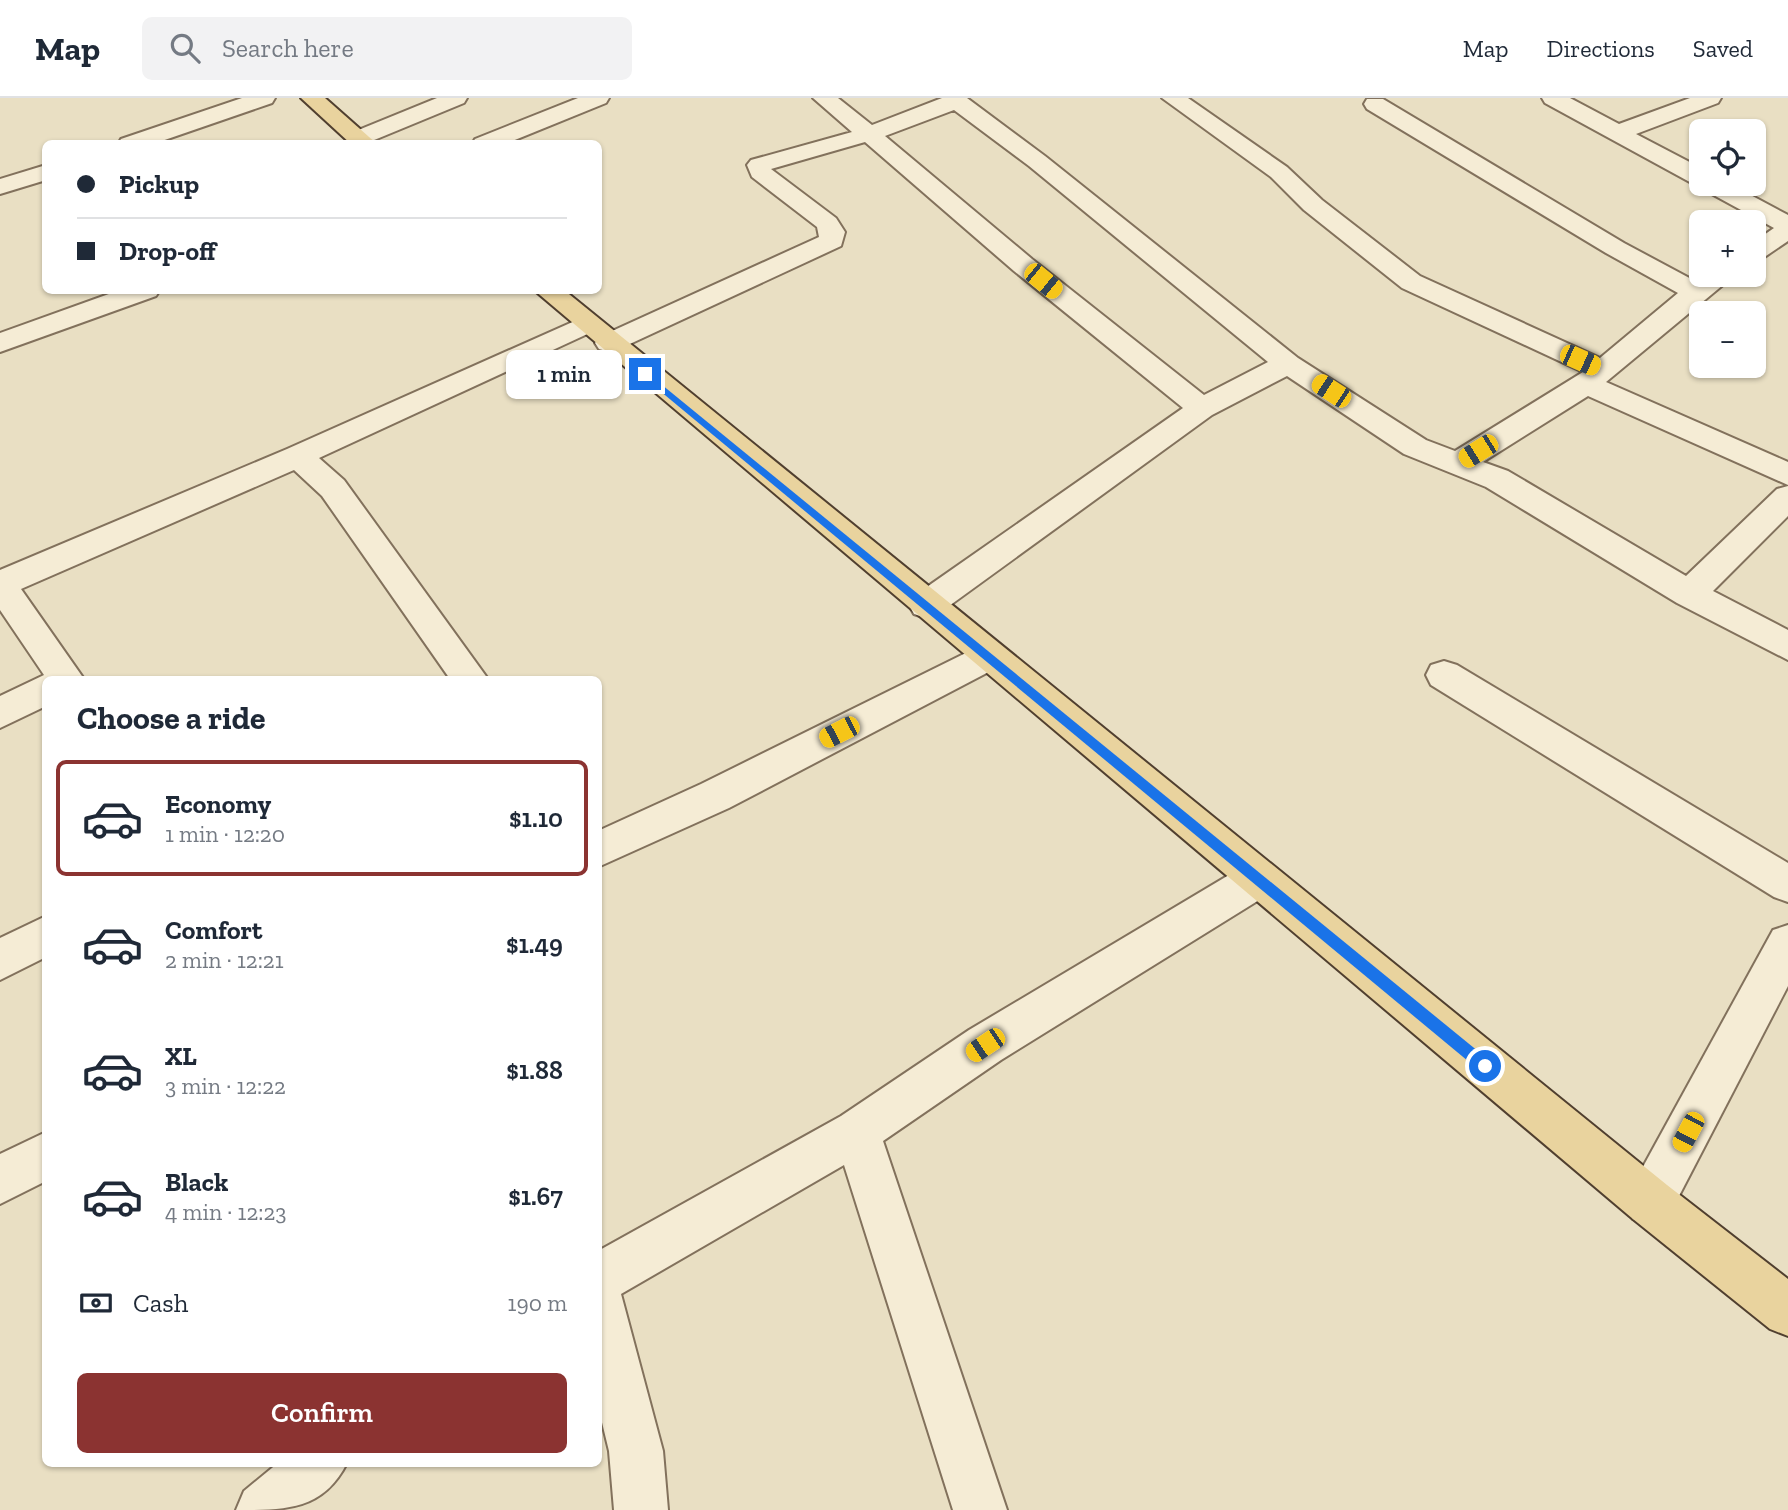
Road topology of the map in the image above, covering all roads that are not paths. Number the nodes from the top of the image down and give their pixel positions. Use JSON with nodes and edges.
{"nodes":[{"id":1,"x":264,"y":98,"type":"edge"},
{"id":2,"x":312,"y":98,"type":"edge"},
{"id":3,"x":456,"y":98,"type":"edge"},
{"id":4,"x":598,"y":98,"type":"edge"},
{"id":5,"x":824,"y":98,"type":"edge"},
{"id":6,"x":1173,"y":98,"type":"edge"},
{"id":7,"x":1553,"y":98,"type":"edge"},
{"id":8,"x":1710,"y":98,"type":"edge"},
{"id":9,"x":955,"y":100,"type":"edge"},
{"id":10,"x":1376,"y":100,"type":"edge"},
{"id":11,"x":1617,"y":133,"type":"junction"},
{"id":12,"x":869,"y":134,"type":"junction"},
{"id":13,"x":141,"y":140,"type":"edge"},
{"id":14,"x":362,"y":140,"type":"edge"},
{"id":15,"x":365,"y":140,"type":"edge"},
{"id":16,"x":493,"y":140,"type":"edge"},
{"id":17,"x":1689,"y":172,"type":"edge"},
{"id":18,"x":42,"y":173,"type":"edge"},
{"id":19,"x":0,"y":187,"type":"edge"},
{"id":20,"x":1734,"y":196,"type":"edge"},
{"id":21,"x":1788,"y":225,"type":"edge"},
{"id":22,"x":1788,"y":230,"type":"edge"},
{"id":23,"x":1766,"y":246,"type":"edge"},
{"id":24,"x":1704,"y":287,"type":"edge"},
{"id":25,"x":1696,"y":292,"type":"junction"},
{"id":26,"x":136,"y":294,"type":"edge"},
{"id":27,"x":552,"y":294,"type":"edge"},
{"id":28,"x":598,"y":333,"type":"junction"},
{"id":29,"x":0,"y":343,"type":"edge"},
{"id":30,"x":1288,"y":364,"type":"junction"},
{"id":31,"x":1594,"y":377,"type":"junction"},
{"id":32,"x":1202,"y":408,"type":"junction"},
{"id":33,"x":298,"y":456,"type":"junction"},
{"id":34,"x":1456,"y":464,"type":"junction"},
{"id":35,"x":1788,"y":474,"type":"edge"},
{"id":36,"x":1788,"y":497,"type":"edge"},
{"id":37,"x":0,"y":584,"type":"edge"},
{"id":38,"x":1689,"y":594,"type":"junction"},
{"id":39,"x":926,"y":604,"type":"junction"},
{"id":40,"x":1788,"y":646,"type":"edge"},
{"id":41,"x":988,"y":656,"type":"junction"},
{"id":42,"x":63,"y":676,"type":"edge"},
{"id":43,"x":468,"y":676,"type":"edge"},
{"id":44,"x":1444,"y":676,"type":"dead end"},
{"id":45,"x":42,"y":691,"type":"edge"},
{"id":46,"x":0,"y":713,"type":"edge"},
{"id":47,"x":602,"y":848,"type":"edge"},
{"id":48,"x":1258,"y":879,"type":"junction"},
{"id":49,"x":1788,"y":884,"type":"edge"},
{"id":50,"x":42,"y":937,"type":"edge"},
{"id":51,"x":1788,"y":944,"type":"edge"},
{"id":52,"x":0,"y":960,"type":"edge"},
{"id":53,"x":857,"y":1132,"type":"junction"},
{"id":54,"x":42,"y":1157,"type":"edge"},
{"id":55,"x":0,"y":1180,"type":"edge"},
{"id":56,"x":1650,"y":1202,"type":"junction"},
{"id":57,"x":602,"y":1277,"type":"edge"},
{"id":58,"x":1788,"y":1311,"type":"edge"},
{"id":59,"x":602,"y":1315,"type":"edge"},
{"id":60,"x":308,"y":1467,"type":"edge"},
{"id":61,"x":263,"y":1510,"type":"edge"},
{"id":62,"x":641,"y":1510,"type":"edge"},
{"id":63,"x":980,"y":1510,"type":"edge"}],
"edges":[{"from":1,"to":13,"type":"street"},
{"from":2,"to":14,"type":"main road"},
{"from":3,"to":15,"type":"street"},
{"from":4,"to":16,"type":"street"},
{"from":5,"to":12,"type":"street"},
{"from":6,"to":31,"type":"street"},
{"from":7,"to":11,"type":"street"},
{"from":8,"to":11,"type":"street"},
{"from":9,"to":12,"type":"street"},
{"from":9,"to":30,"type":"street"},
{"from":10,"to":25,"type":"street"},
{"from":11,"to":17,"type":"street"},
{"from":12,"to":28,"type":"street"},
{"from":12,"to":32,"type":"street"},
{"from":18,"to":19,"type":"street"},
{"from":20,"to":21,"type":"street"},
{"from":22,"to":23,"type":"street"},
{"from":24,"to":25,"type":"street"},
{"from":25,"to":31,"type":"street"},
{"from":26,"to":29,"type":"street"},
{"from":27,"to":28,"type":"main road"},
{"from":28,"to":33,"type":"street"},
{"from":28,"to":39,"type":"main road"},
{"from":30,"to":32,"type":"street"},
{"from":30,"to":34,"type":"street"},
{"from":31,"to":34,"type":"street"},
{"from":31,"to":35,"type":"street"},
{"from":32,"to":39,"type":"street"},
{"from":33,"to":37,"type":"street"},
{"from":33,"to":43,"type":"street"},
{"from":34,"to":38,"type":"street"},
{"from":36,"to":38,"type":"street"},
{"from":37,"to":42,"type":"street"},
{"from":38,"to":40,"type":"street"},
{"from":39,"to":41,"type":"main road"},
{"from":41,"to":47,"type":"street"},
{"from":41,"to":48,"type":"main road"},
{"from":44,"to":49,"type":"street"},
{"from":45,"to":46,"type":"street"},
{"from":48,"to":53,"type":"street"},
{"from":48,"to":56,"type":"main road"},
{"from":50,"to":52,"type":"street"},
{"from":51,"to":56,"type":"street"},
{"from":53,"to":57,"type":"street"},
{"from":53,"to":63,"type":"street"},
{"from":54,"to":55,"type":"street"},
{"from":56,"to":58,"type":"main road"},
{"from":59,"to":62,"type":"street"},
{"from":60,"to":61,"type":"street"}]}
